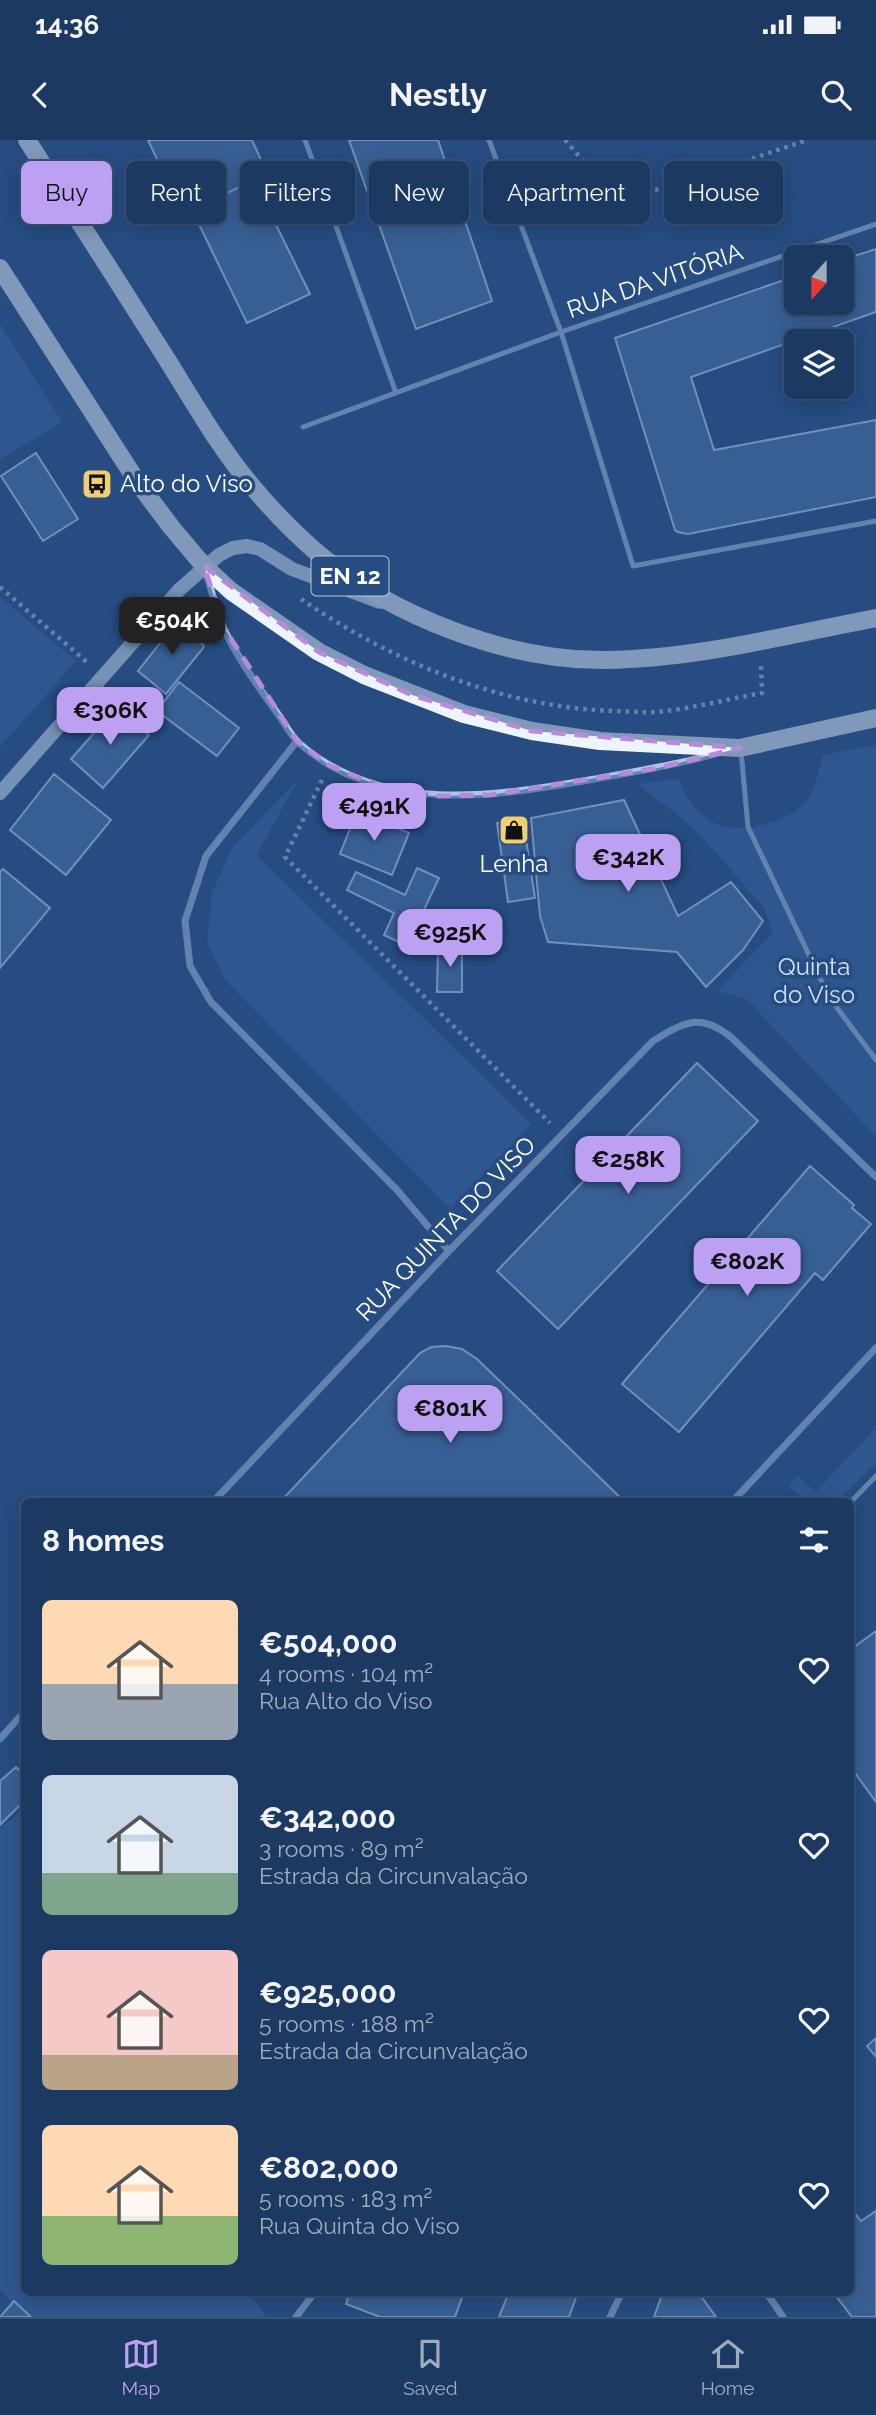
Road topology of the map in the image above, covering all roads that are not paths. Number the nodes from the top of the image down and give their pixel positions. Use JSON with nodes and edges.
{"nodes":[{"id":1,"x":27,"y":140,"type":"edge"},
{"id":2,"x":305,"y":140,"type":"edge"},
{"id":3,"x":489,"y":140,"type":"edge"},
{"id":4,"x":876,"y":224,"type":"edge"},
{"id":5,"x":3,"y":277,"type":"edge"},
{"id":6,"x":561,"y":332,"type":"junction"},
{"id":7,"x":396,"y":393,"type":"junction"},
{"id":8,"x":303,"y":427,"type":"dead end"},
{"id":9,"x":876,"y":521,"type":"edge"},
{"id":10,"x":204,"y":566,"type":"junction"},
{"id":11,"x":420,"y":617,"type":"junction"},
{"id":12,"x":876,"y":618,"type":"edge"},
{"id":13,"x":876,"y":718,"type":"edge"},
{"id":14,"x":297,"y":741,"type":"junction"},
{"id":15,"x":740,"y":748,"type":"junction"},
{"id":16,"x":0,"y":793,"type":"edge"},
{"id":17,"x":876,"y":1060,"type":"edge"},
{"id":18,"x":876,"y":1177,"type":"edge"},
{"id":19,"x":449,"y":1251,"type":"junction"},
{"id":20,"x":876,"y":1349,"type":"edge"},
{"id":21,"x":876,"y":1476,"type":"edge"},
{"id":22,"x":218,"y":1498,"type":"edge"},
{"id":23,"x":736,"y":1498,"type":"edge"},
{"id":24,"x":854,"y":1499,"type":"edge"},
{"id":25,"x":21,"y":1715,"type":"edge"},
{"id":26,"x":0,"y":1739,"type":"edge"},
{"id":27,"x":312,"y":2296,"type":"edge"},
{"id":28,"x":620,"y":2296,"type":"edge"},
{"id":29,"x":769,"y":2296,"type":"edge"},
{"id":30,"x":296,"y":2317,"type":"edge"},
{"id":31,"x":610,"y":2317,"type":"edge"},
{"id":32,"x":783,"y":2317,"type":"edge"}],
"edges":[{"from":1,"to":11,"type":"main road","number":"EN 12"},
{"from":2,"to":7,"type":"lane"},
{"from":3,"to":6,"type":"lane","name":"RUA DA VITÓRIA"},
{"from":4,"to":6,"type":"lane","name":"RUA DA VITÓRIA"},
{"from":5,"to":10,"type":"main road"},
{"from":6,"to":7,"type":"lane"},
{"from":6,"to":9,"type":"lane"},
{"from":7,"to":8,"type":"lane"},
{"from":10,"to":11,"type":"main road"},
{"from":10,"to":14,"type":"street"},
{"from":10,"to":15,"type":"main road"},
{"from":10,"to":16,"type":"main road"},
{"from":11,"to":12,"type":"main road","number":"EN 12"},
{"from":13,"to":15,"type":"main road"},
{"from":14,"to":15,"type":"street"},
{"from":14,"to":19,"type":"street"},
{"from":15,"to":17,"type":"lane"},
{"from":18,"to":19,"type":"street","name":"RUA QUINTA DO VISO"},
{"from":19,"to":22,"type":"street","name":"RUA QUINTA DO VISO"},
{"from":20,"to":23,"type":"street"},
{"from":21,"to":24,"type":"lane"},
{"from":25,"to":26,"type":"street"},
{"from":27,"to":30,"type":"street"},
{"from":28,"to":31,"type":"street"},
{"from":29,"to":32,"type":"street"}]}
